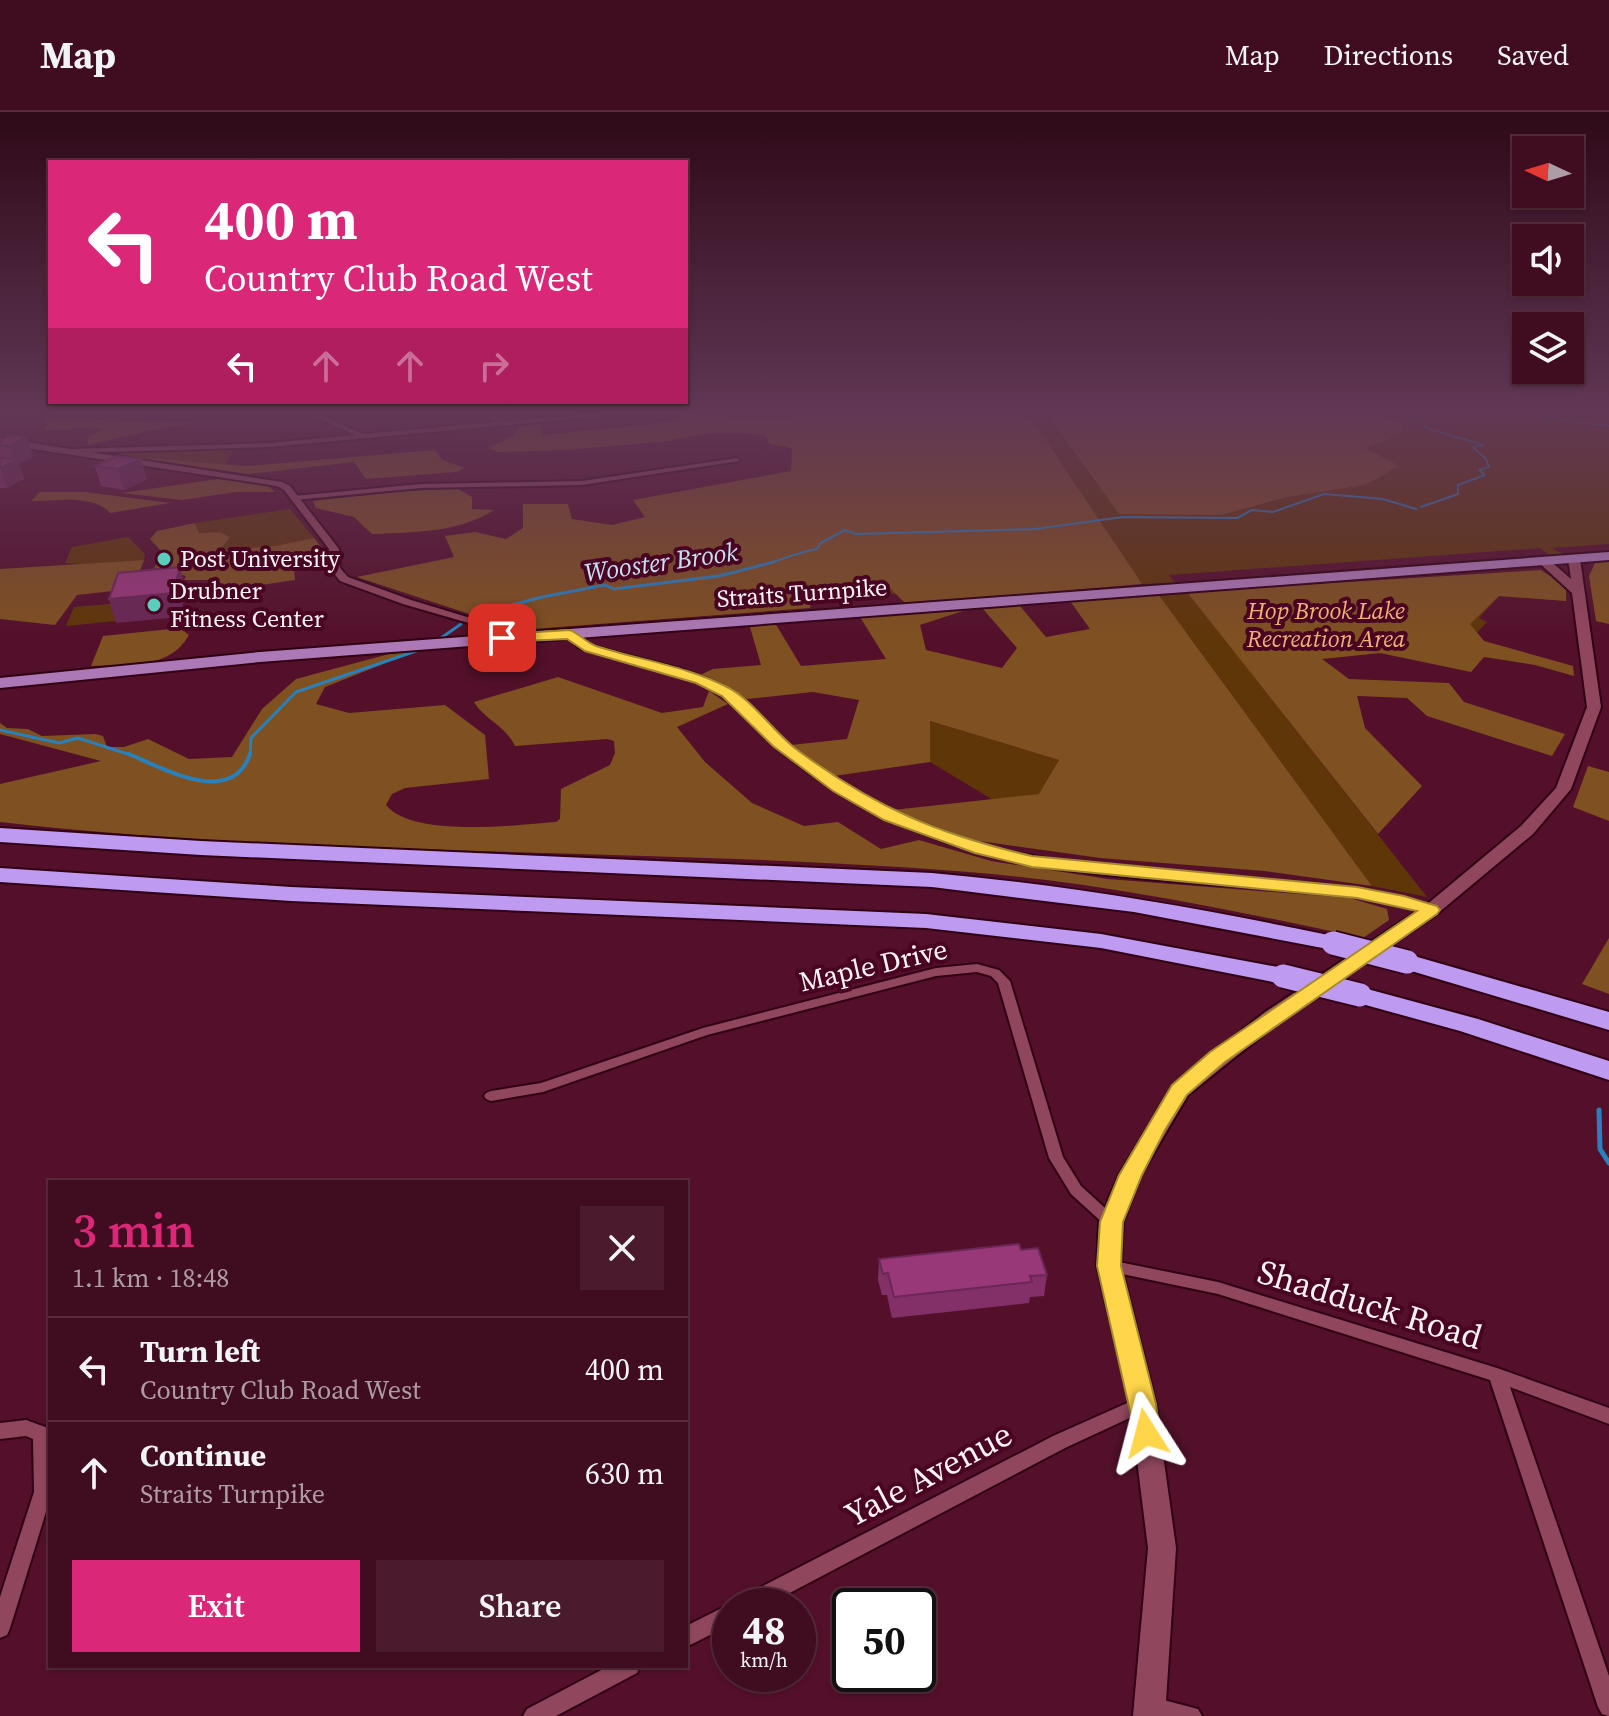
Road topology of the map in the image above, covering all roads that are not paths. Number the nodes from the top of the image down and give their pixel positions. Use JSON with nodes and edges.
{"nodes":[{"id":1,"x":284,"y":487,"type":"edge"},
{"id":2,"x":412,"y":487,"type":"edge"},
{"id":3,"x":294,"y":498,"type":"junction"},
{"id":4,"x":1609,"y":556,"type":"edge"},
{"id":5,"x":1574,"y":559,"type":"junction"},
{"id":6,"x":1543,"y":561,"type":"junction"},
{"id":7,"x":1577,"y":591,"type":"junction"},
{"id":8,"x":570,"y":634,"type":"junction"},
{"id":9,"x":524,"y":636,"type":"junction"},
{"id":10,"x":0,"y":683,"type":"edge"},
{"id":11,"x":2,"y":835,"type":"edge"},
{"id":12,"x":0,"y":875,"type":"edge"},
{"id":13,"x":1431,"y":910,"type":"junction"},
{"id":14,"x":1609,"y":1021,"type":"edge"},
{"id":15,"x":1609,"y":1071,"type":"edge"},
{"id":16,"x":491,"y":1096,"type":"dead end"},
{"id":17,"x":1111,"y":1222,"type":"junction"},
{"id":18,"x":1109,"y":1266,"type":"junction"},
{"id":19,"x":1497,"y":1375,"type":"junction"},
{"id":20,"x":1143,"y":1404,"type":"junction"},
{"id":21,"x":1609,"y":1416,"type":"edge"},
{"id":22,"x":0,"y":1431,"type":"edge"},
{"id":23,"x":779,"y":1588,"type":"edge"},
{"id":24,"x":712,"y":1623,"type":"edge"},
{"id":25,"x":0,"y":1628,"type":"edge"},
{"id":26,"x":688,"y":1636,"type":"edge"},
{"id":27,"x":626,"y":1668,"type":"edge"},
{"id":28,"x":1609,"y":1707,"type":"edge"},
{"id":29,"x":1150,"y":1712,"type":"edge"},
{"id":30,"x":534,"y":1716,"type":"edge"},
{"id":31,"x":1191,"y":1716,"type":"edge"}],
"edges":[{"from":1,"to":3,"type":"street"},
{"from":2,"to":3,"type":"street"},
{"from":3,"to":9,"type":"street"},
{"from":4,"to":5,"type":"main road","name":"Straits Turnpike"},
{"from":5,"to":6,"type":"main road","name":"Straits Turnpike"},
{"from":5,"to":7,"type":"main road"},
{"from":6,"to":7,"type":"main road"},
{"from":6,"to":8,"type":"main road","name":"Straits Turnpike"},
{"from":7,"to":13,"type":"main road"},
{"from":8,"to":9,"type":"main road","name":"Straits Turnpike"},
{"from":8,"to":13,"type":"street"},
{"from":9,"to":10,"type":"main road","name":"Straits Turnpike"},
{"from":11,"to":14,"type":"highway","bridge":true},
{"from":12,"to":15,"type":"highway","bridge":true},
{"from":13,"to":17,"type":"main road"},
{"from":16,"to":17,"type":"street","name":"Maple Drive"},
{"from":17,"to":18,"type":"main road"},
{"from":18,"to":19,"type":"street","name":"Shadduck Road"},
{"from":18,"to":20,"type":"main road"},
{"from":19,"to":21,"type":"street","name":"Shadduck Road"},
{"from":19,"to":28,"type":"street"},
{"from":20,"to":23,"type":"street","name":"Yale Avenue"},
{"from":20,"to":29,"type":"main road"},
{"from":22,"to":25,"type":"street"},
{"from":24,"to":26,"type":"street"},
{"from":27,"to":30,"type":"street"},
{"from":29,"to":31,"type":"street"}]}
